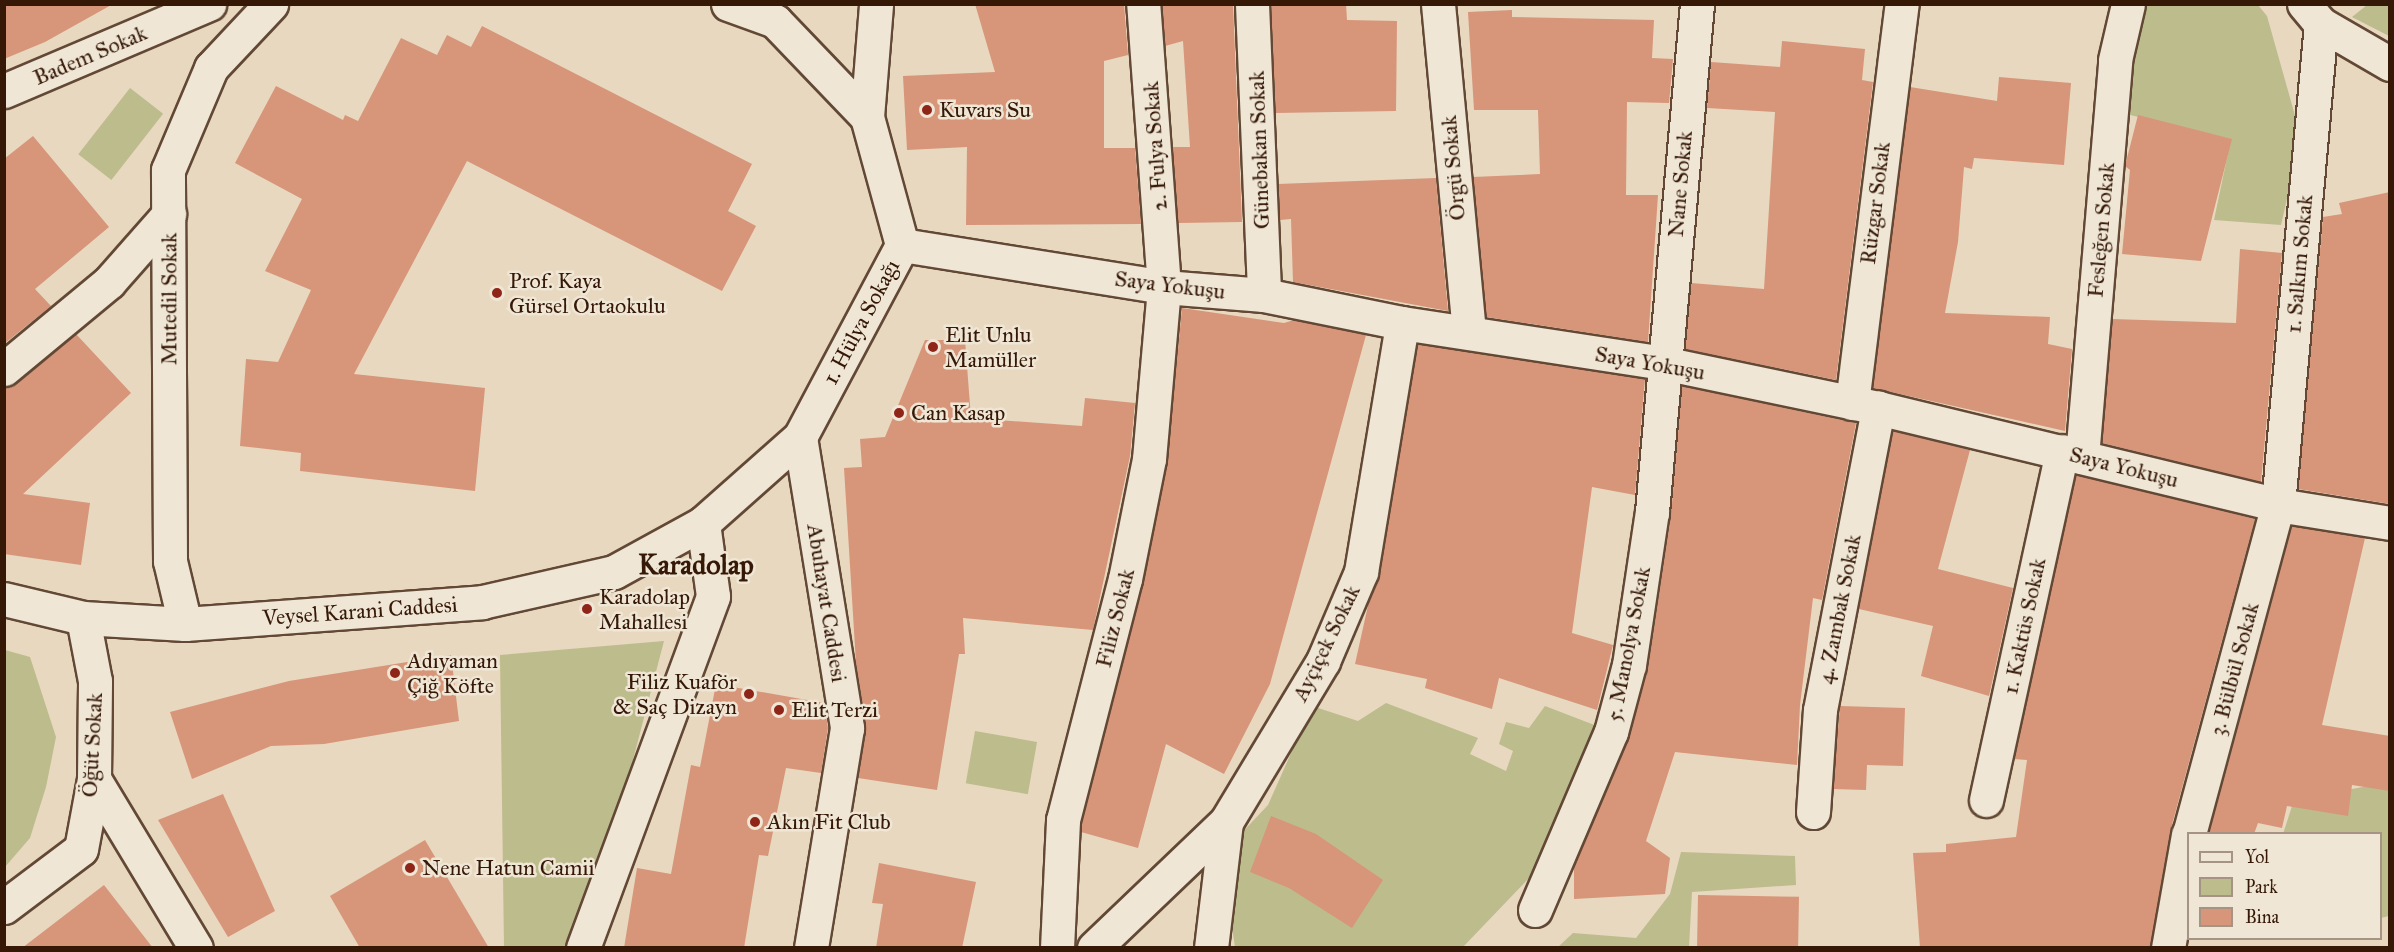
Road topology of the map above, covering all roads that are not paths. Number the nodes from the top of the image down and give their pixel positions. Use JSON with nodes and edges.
{"nodes":[{"id":1,"x":209,"y":4,"type":"edge"},
{"id":2,"x":271,"y":4,"type":"edge"},
{"id":3,"x":728,"y":4,"type":"edge"},
{"id":4,"x":876,"y":4,"type":"edge"},
{"id":5,"x":1143,"y":4,"type":"edge"},
{"id":6,"x":1252,"y":4,"type":"edge"},
{"id":7,"x":1438,"y":4,"type":"edge"},
{"id":8,"x":1697,"y":4,"type":"edge"},
{"id":9,"x":1902,"y":4,"type":"edge"},
{"id":10,"x":2128,"y":4,"type":"edge"},
{"id":11,"x":2313,"y":14,"type":"edge"},
{"id":12,"x":2390,"y":64,"type":"edge"},
{"id":13,"x":4,"y":91,"type":"edge"},
{"id":14,"x":867,"y":117,"type":"junction"},
{"id":15,"x":169,"y":214,"type":"junction"},
{"id":16,"x":902,"y":245,"type":"junction"},
{"id":17,"x":1164,"y":287,"type":"junction"},
{"id":18,"x":1264,"y":295,"type":"junction"},
{"id":19,"x":1402,"y":323,"type":"junction"},
{"id":20,"x":1469,"y":331,"type":"junction"},
{"id":21,"x":1663,"y":363,"type":"junction"},
{"id":22,"x":4,"y":369,"type":"edge"},
{"id":23,"x":1865,"y":405,"type":"junction"},
{"id":24,"x":800,"y":437,"type":"junction"},
{"id":25,"x":2072,"y":454,"type":"junction"},
{"id":26,"x":2278,"y":505,"type":"junction"},
{"id":27,"x":2390,"y":523,"type":"edge"},
{"id":28,"x":703,"y":524,"type":"junction"},
{"id":29,"x":4,"y":599,"type":"edge"},
{"id":30,"x":83,"y":618,"type":"junction"},
{"id":31,"x":185,"y":624,"type":"junction"},
{"id":32,"x":94,"y":779,"type":"junction"},
{"id":33,"x":1986,"y":800,"type":"dead end"},
{"id":34,"x":1813,"y":812,"type":"dead end"},
{"id":35,"x":1226,"y":822,"type":"junction"},
{"id":36,"x":2190,"y":832,"type":"edge"},
{"id":37,"x":2187,"y":845,"type":"edge"},
{"id":38,"x":4,"y":907,"type":"edge"},
{"id":39,"x":1535,"y":910,"type":"dead end"},
{"id":40,"x":196,"y":948,"type":"edge"},
{"id":41,"x":583,"y":948,"type":"edge"},
{"id":42,"x":811,"y":948,"type":"edge"},
{"id":43,"x":1058,"y":948,"type":"edge"},
{"id":44,"x":1094,"y":948,"type":"edge"},
{"id":45,"x":1211,"y":948,"type":"edge"},
{"id":46,"x":2168,"y":948,"type":"edge"}],
"edges":[{"from":1,"to":13,"type":"street","name":"Badem Sokak"},
{"from":2,"to":15,"type":"street","name":"Mutedil Sokak"},
{"from":3,"to":14,"type":"street"},
{"from":4,"to":14,"type":"street","name":"1. Hülya Sokağı"},
{"from":5,"to":17,"type":"street","name":"2. Fulya Sokak"},
{"from":6,"to":18,"type":"street","name":"Günebakan Sokak"},
{"from":7,"to":20,"type":"street","name":"Örgü Sokak"},
{"from":8,"to":21,"type":"street","name":"Nane Sokak"},
{"from":9,"to":23,"type":"street","name":"Rüzgar Sokak"},
{"from":10,"to":25,"type":"street","name":"Fesleğen Sokak"},
{"from":11,"to":12,"type":"street"},
{"from":11,"to":26,"type":"street","name":"1. Salkım Sokak"},
{"from":14,"to":16,"type":"street","name":"1. Hülya Sokağı"},
{"from":15,"to":22,"type":"street"},
{"from":15,"to":31,"type":"street","name":"Mutedil Sokak"},
{"from":16,"to":17,"type":"street","name":"Saya Yokuşu"},
{"from":16,"to":24,"type":"street","name":"1. Hülya Sokağı"},
{"from":17,"to":18,"type":"street","name":"Saya Yokuşu"},
{"from":17,"to":43,"type":"street","name":"Filiz Sokak"},
{"from":18,"to":19,"type":"street","name":"Saya Yokuşu"},
{"from":19,"to":20,"type":"street","name":"Saya Yokuşu"},
{"from":19,"to":35,"type":"street","name":"Ayçiçek Sokak"},
{"from":20,"to":21,"type":"street","name":"Saya Yokuşu"},
{"from":21,"to":23,"type":"street","name":"Saya Yokuşu"},
{"from":21,"to":39,"type":"street","name":"5. Manolya Sokak"},
{"from":23,"to":25,"type":"street","name":"Saya Yokuşu"},
{"from":23,"to":34,"type":"street","name":"4. Zambak Sokak"},
{"from":24,"to":28,"type":"street","name":"1. Hülya Sokağı"},
{"from":24,"to":42,"type":"street","name":"Abuhayat Caddesi"},
{"from":25,"to":26,"type":"street","name":"Saya Yokuşu"},
{"from":25,"to":33,"type":"street","name":"1. Kaktüs Sokak"},
{"from":26,"to":27,"type":"street","name":"Saya Yokuşu"},
{"from":26,"to":36,"type":"street","name":"3. Bülbül Sokak"},
{"from":28,"to":31,"type":"street","name":"Veysel Karani Caddesi"},
{"from":28,"to":41,"type":"street"},
{"from":29,"to":30,"type":"street","name":"Veysel Karani Caddesi"},
{"from":30,"to":31,"type":"street","name":"Veysel Karani Caddesi"},
{"from":30,"to":32,"type":"street","name":"Öğüt Sokak"},
{"from":32,"to":38,"type":"street","name":"Öğüt Sokak"},
{"from":32,"to":40,"type":"street"},
{"from":35,"to":44,"type":"street"},
{"from":35,"to":45,"type":"street","name":"Ayçiçek Sokak"},
{"from":37,"to":46,"type":"street","name":"3. Bülbül Sokak"}]}
